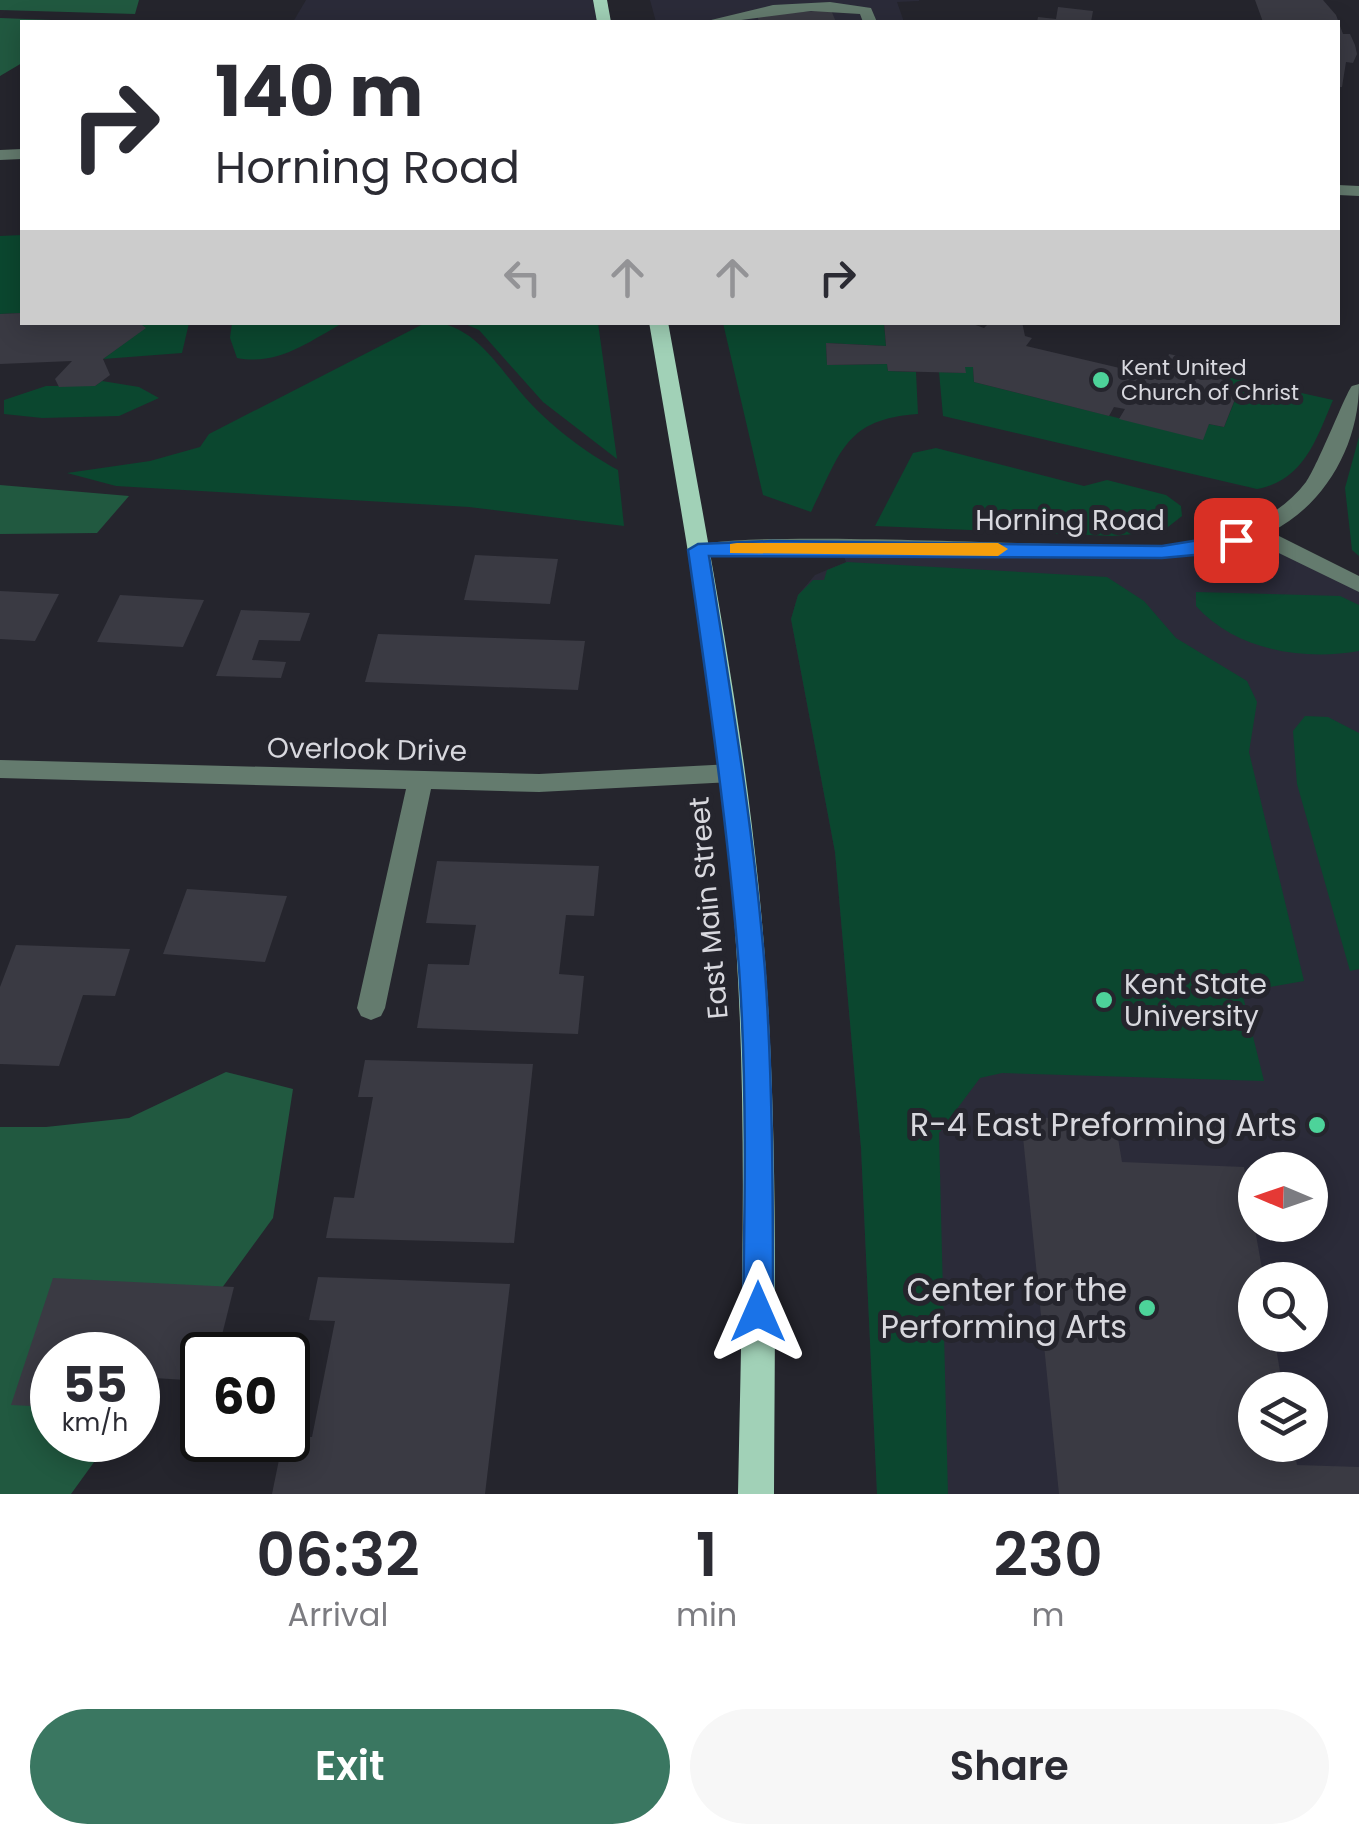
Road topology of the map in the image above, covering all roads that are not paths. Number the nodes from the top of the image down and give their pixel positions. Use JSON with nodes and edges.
{"nodes":[{"id":1,"x":718,"y":20,"type":"dead end"},
{"id":2,"x":869,"y":20,"type":"edge"},
{"id":3,"x":659,"y":325,"type":"edge"},
{"id":4,"x":1359,"y":390,"type":"edge"},
{"id":5,"x":1257,"y":534,"type":"junction"},
{"id":6,"x":698,"y":550,"type":"junction"},
{"id":7,"x":1359,"y":585,"type":"edge"},
{"id":8,"x":0,"y":769,"type":"edge"},
{"id":9,"x":732,"y":774,"type":"junction"},
{"id":10,"x":420,"y":780,"type":"junction"},
{"id":11,"x":371,"y":1008,"type":"dead end"},
{"id":12,"x":756,"y":1494,"type":"edge"}],
"edges":[{"from":1,"to":2,"type":"street"},
{"from":3,"to":6,"type":"main road","name":"East Main Street"},
{"from":4,"to":5,"type":"street","name":"Horning Road"},
{"from":5,"to":6,"type":"street","name":"Horning Road"},
{"from":5,"to":7,"type":"street"},
{"from":6,"to":9,"type":"main road","name":"East Main Street"},
{"from":8,"to":10,"type":"street","name":"Overlook Drive"},
{"from":9,"to":10,"type":"street","name":"Overlook Drive"},
{"from":9,"to":12,"type":"main road","name":"East Main Street"},
{"from":10,"to":11,"type":"street"}]}
